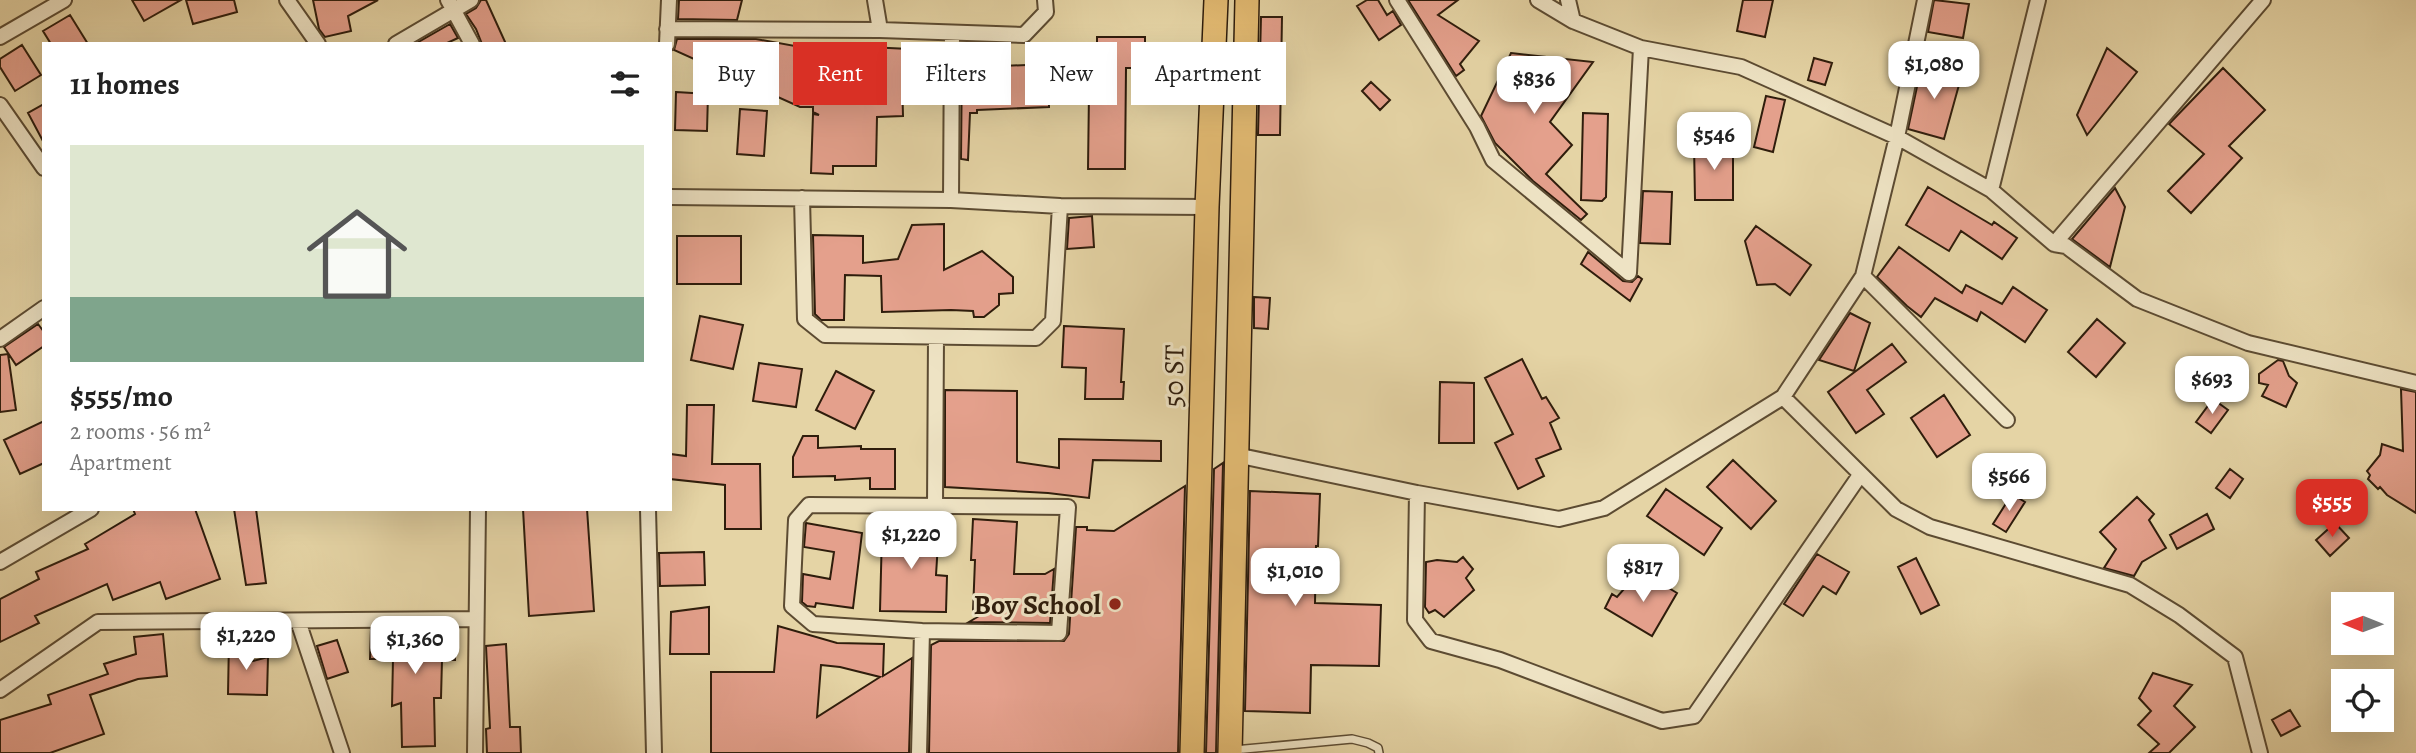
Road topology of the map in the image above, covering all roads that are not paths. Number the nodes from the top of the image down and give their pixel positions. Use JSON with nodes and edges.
{"nodes":[{"id":1,"x":64,"y":0,"type":"edge"},
{"id":2,"x":287,"y":0,"type":"edge"},
{"id":3,"x":471,"y":0,"type":"edge"},
{"id":4,"x":669,"y":0,"type":"edge"},
{"id":5,"x":875,"y":0,"type":"edge"},
{"id":6,"x":1045,"y":0,"type":"edge"},
{"id":7,"x":1216,"y":0,"type":"edge"},
{"id":8,"x":1247,"y":0,"type":"edge"},
{"id":9,"x":1397,"y":0,"type":"edge"},
{"id":10,"x":1538,"y":0,"type":"edge"},
{"id":11,"x":1568,"y":0,"type":"edge"},
{"id":12,"x":1925,"y":0,"type":"edge"},
{"id":13,"x":2038,"y":0,"type":"edge"},
{"id":14,"x":2263,"y":0,"type":"edge"},
{"id":15,"x":451,"y":4,"type":"edge"},
{"id":16,"x":1573,"y":21,"type":"junction"},
{"id":17,"x":880,"y":30,"type":"junction"},
{"id":18,"x":952,"y":33,"type":"junction"},
{"id":19,"x":667,"y":36,"type":"edge"},
{"id":20,"x":0,"y":37,"type":"edge"},
{"id":21,"x":317,"y":42,"type":"edge"},
{"id":22,"x":399,"y":42,"type":"edge"},
{"id":23,"x":471,"y":42,"type":"edge"},
{"id":24,"x":1642,"y":48,"type":"junction"},
{"id":25,"x":0,"y":105,"type":"edge"},
{"id":26,"x":1897,"y":137,"type":"junction"},
{"id":27,"x":42,"y":165,"type":"edge"},
{"id":28,"x":1991,"y":190,"type":"junction"},
{"id":29,"x":672,"y":197,"type":"edge"},
{"id":30,"x":802,"y":198,"type":"junction"},
{"id":31,"x":951,"y":200,"type":"junction"},
{"id":32,"x":1060,"y":206,"type":"junction"},
{"id":33,"x":1207,"y":207,"type":"junction"},
{"id":34,"x":2054,"y":244,"type":"junction"},
{"id":35,"x":1863,"y":276,"type":"junction"},
{"id":36,"x":42,"y":309,"type":"edge"},
{"id":37,"x":936,"y":337,"type":"junction"},
{"id":38,"x":0,"y":339,"type":"edge"},
{"id":39,"x":2416,"y":383,"type":"edge"},
{"id":40,"x":1783,"y":397,"type":"junction"},
{"id":41,"x":2007,"y":420,"type":"dead end"},
{"id":42,"x":1236,"y":455,"type":"junction"},
{"id":43,"x":1860,"y":475,"type":"junction"},
{"id":44,"x":1417,"y":493,"type":"junction"},
{"id":45,"x":935,"y":506,"type":"junction"},
{"id":46,"x":88,"y":511,"type":"edge"},
{"id":47,"x":478,"y":511,"type":"edge"},
{"id":48,"x":648,"y":511,"type":"edge"},
{"id":49,"x":0,"y":562,"type":"edge"},
{"id":50,"x":476,"y":620,"type":"junction"},
{"id":51,"x":298,"y":621,"type":"junction"},
{"id":52,"x":922,"y":631,"type":"junction"},
{"id":53,"x":0,"y":690,"type":"edge"},
{"id":54,"x":1230,"y":752,"type":"edge"},
{"id":55,"x":342,"y":753,"type":"edge"},
{"id":56,"x":475,"y":753,"type":"edge"},
{"id":57,"x":654,"y":753,"type":"edge"},
{"id":58,"x":919,"y":753,"type":"edge"},
{"id":59,"x":1192,"y":753,"type":"edge"},
{"id":60,"x":1380,"y":753,"type":"edge"},
{"id":61,"x":2260,"y":753,"type":"edge"}],
"edges":[{"from":1,"to":20,"type":"street"},
{"from":2,"to":21,"type":"street"},
{"from":3,"to":15,"type":"street"},
{"from":4,"to":19,"type":"street"},
{"from":5,"to":17,"type":"street"},
{"from":6,"to":18,"type":"street"},
{"from":7,"to":33,"type":"main road","name":"50 ST"},
{"from":8,"to":42,"type":"main road"},
{"from":9,"to":24,"type":"street"},
{"from":10,"to":16,"type":"street"},
{"from":11,"to":16,"type":"street"},
{"from":12,"to":26,"type":"street"},
{"from":13,"to":28,"type":"street"},
{"from":14,"to":34,"type":"street"},
{"from":15,"to":22,"type":"street"},
{"from":15,"to":23,"type":"street"},
{"from":16,"to":24,"type":"street"},
{"from":17,"to":18,"type":"street"},
{"from":17,"to":19,"type":"street"},
{"from":18,"to":31,"type":"street"},
{"from":24,"to":26,"type":"street"},
{"from":25,"to":27,"type":"street"},
{"from":26,"to":28,"type":"street"},
{"from":26,"to":35,"type":"street"},
{"from":28,"to":34,"type":"street"},
{"from":29,"to":30,"type":"street"},
{"from":30,"to":31,"type":"street"},
{"from":30,"to":37,"type":"street"},
{"from":31,"to":32,"type":"street"},
{"from":32,"to":33,"type":"street"},
{"from":32,"to":37,"type":"street"},
{"from":33,"to":59,"type":"main road","name":"50 ST"},
{"from":34,"to":39,"type":"street"},
{"from":35,"to":40,"type":"street"},
{"from":35,"to":41,"type":"street"},
{"from":36,"to":38,"type":"street"},
{"from":37,"to":45,"type":"street"},
{"from":40,"to":43,"type":"street"},
{"from":40,"to":44,"type":"street"},
{"from":42,"to":44,"type":"street"},
{"from":42,"to":54,"type":"main road"},
{"from":43,"to":44,"type":"street"},
{"from":43,"to":61,"type":"street"},
{"from":45,"to":52,"type":"street"},
{"from":45,"to":52,"type":"street"},
{"from":46,"to":49,"type":"street"},
{"from":47,"to":50,"type":"street"},
{"from":48,"to":57,"type":"street"},
{"from":50,"to":51,"type":"street"},
{"from":50,"to":56,"type":"street"},
{"from":51,"to":53,"type":"street"},
{"from":51,"to":55,"type":"street"},
{"from":52,"to":58,"type":"street"},
{"from":54,"to":60,"type":"lane"}]}
